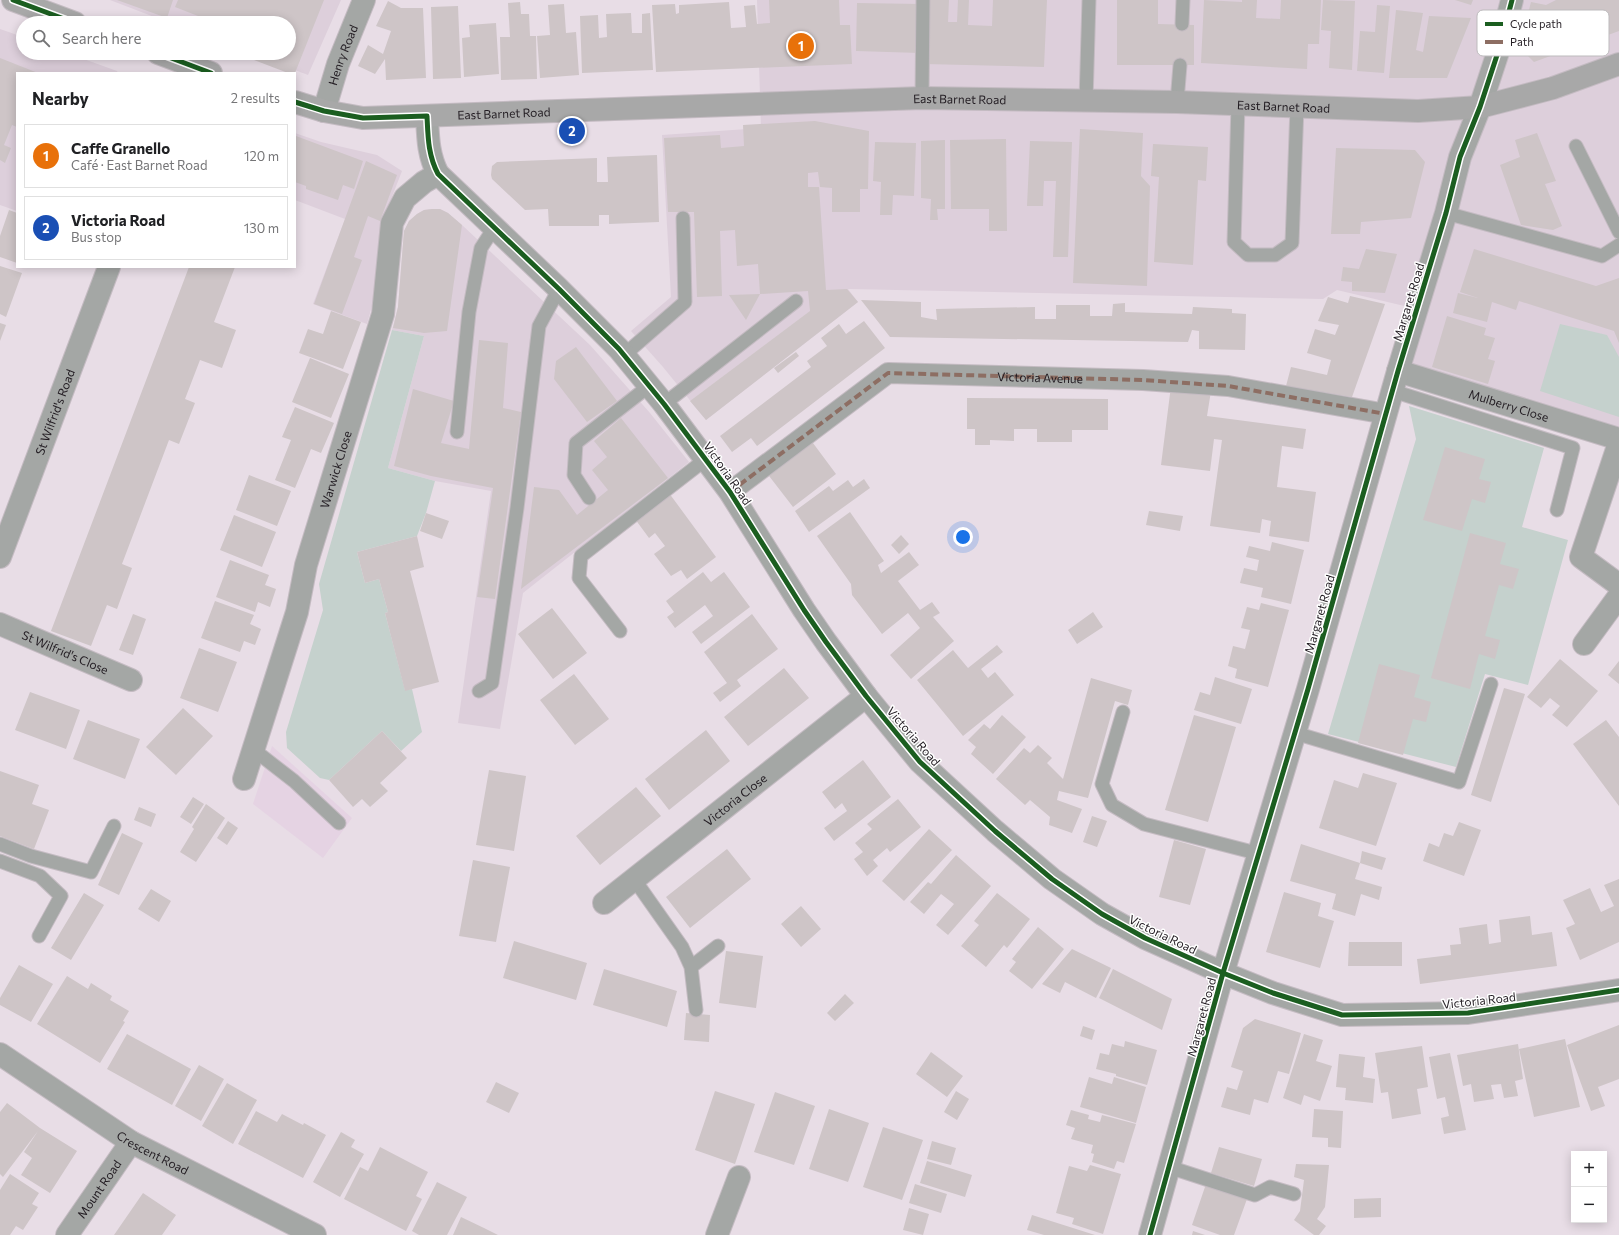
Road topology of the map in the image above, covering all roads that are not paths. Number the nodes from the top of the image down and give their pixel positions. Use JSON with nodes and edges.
{"nodes":[{"id":1,"x":13,"y":0,"type":"edge"},
{"id":2,"x":364,"y":0,"type":"edge"},
{"id":3,"x":923,"y":0,"type":"edge"},
{"id":4,"x":1089,"y":0,"type":"edge"},
{"id":5,"x":1183,"y":0,"type":"edge"},
{"id":6,"x":1512,"y":0,"type":"edge"},
{"id":7,"x":1509,"y":10,"type":"edge"},
{"id":8,"x":56,"y":16,"type":"edge"},
{"id":9,"x":1182,"y":24,"type":"dead end"},
{"id":10,"x":1497,"y":56,"type":"edge"},
{"id":11,"x":170,"y":60,"type":"edge"},
{"id":12,"x":1619,"y":64,"type":"edge"},
{"id":13,"x":1180,"y":65,"type":"dead end"},
{"id":14,"x":184,"y":68,"type":"edge"},
{"id":15,"x":206,"y":72,"type":"edge"},
{"id":16,"x":922,"y":98,"type":"junction"},
{"id":17,"x":1086,"y":100,"type":"junction"},
{"id":18,"x":296,"y":102,"type":"edge"},
{"id":19,"x":1177,"y":102,"type":"junction"},
{"id":20,"x":1238,"y":105,"type":"junction"},
{"id":21,"x":1297,"y":107,"type":"junction"},
{"id":22,"x":1480,"y":107,"type":"junction"},
{"id":23,"x":324,"y":111,"type":"junction"},
{"id":24,"x":427,"y":116,"type":"junction"},
{"id":25,"x":1576,"y":146,"type":"dead end"},
{"id":26,"x":438,"y":174,"type":"junction"},
{"id":27,"x":1446,"y":213,"type":"junction"},
{"id":28,"x":683,"y":218,"type":"dead end"},
{"id":29,"x":494,"y":228,"type":"junction"},
{"id":30,"x":1619,"y":232,"type":"edge"},
{"id":31,"x":1619,"y":245,"type":"edge"},
{"id":32,"x":110,"y":268,"type":"edge"},
{"id":33,"x":559,"y":289,"type":"junction"},
{"id":34,"x":796,"y":301,"type":"dead end"},
{"id":35,"x":624,"y":355,"type":"junction"},
{"id":36,"x":1395,"y":381,"type":"junction"},
{"id":37,"x":649,"y":386,"type":"junction"},
{"id":38,"x":664,"y":404,"type":"junction"},
{"id":39,"x":1386,"y":414,"type":"junction"},
{"id":40,"x":457,"y":432,"type":"dead end"},
{"id":41,"x":1619,"y":439,"type":"edge"},
{"id":42,"x":1619,"y":443,"type":"edge"},
{"id":43,"x":706,"y":459,"type":"junction"},
{"id":44,"x":730,"y":492,"type":"junction"},
{"id":45,"x":589,"y":498,"type":"dead end"},
{"id":46,"x":1557,"y":510,"type":"dead end"},
{"id":47,"x":0,"y":557,"type":"edge"},
{"id":48,"x":1619,"y":585,"type":"edge"},
{"id":49,"x":1619,"y":596,"type":"edge"},
{"id":50,"x":0,"y":624,"type":"edge"},
{"id":51,"x":620,"y":631,"type":"dead end"},
{"id":52,"x":1584,"y":644,"type":"dead end"},
{"id":53,"x":130,"y":680,"type":"dead end"},
{"id":54,"x":1491,"y":684,"type":"dead end"},
{"id":55,"x":479,"y":691,"type":"dead end"},
{"id":56,"x":866,"y":696,"type":"junction"},
{"id":57,"x":1123,"y":712,"type":"dead end"},
{"id":58,"x":1295,"y":733,"type":"junction"},
{"id":59,"x":254,"y":750,"type":"junction"},
{"id":60,"x":244,"y":779,"type":"dead end"},
{"id":61,"x":339,"y":823,"type":"dead end"},
{"id":62,"x":114,"y":826,"type":"dead end"},
{"id":63,"x":0,"y":844,"type":"edge"},
{"id":64,"x":1260,"y":854,"type":"junction"},
{"id":65,"x":0,"y":861,"type":"edge"},
{"id":66,"x":634,"y":879,"type":"junction"},
{"id":67,"x":604,"y":903,"type":"dead end"},
{"id":68,"x":39,"y":936,"type":"dead end"},
{"id":69,"x":718,"y":946,"type":"dead end"},
{"id":70,"x":691,"y":967,"type":"junction"},
{"id":71,"x":1223,"y":973,"type":"junction"},
{"id":72,"x":1619,"y":990,"type":"edge"},
{"id":73,"x":696,"y":1010,"type":"dead end"},
{"id":74,"x":0,"y":1054,"type":"edge"},
{"id":75,"x":131,"y":1142,"type":"junction"},
{"id":76,"x":1170,"y":1167,"type":"junction"},
{"id":77,"x":738,"y":1177,"type":"dead end"},
{"id":78,"x":1294,"y":1194,"type":"dead end"},
{"id":79,"x":67,"y":1235,"type":"edge"},
{"id":80,"x":315,"y":1235,"type":"edge"},
{"id":81,"x":717,"y":1235,"type":"edge"},
{"id":82,"x":1150,"y":1235,"type":"edge"}],
"edges":[{"from":1,"to":8,"type":"main road"},
{"from":2,"to":23,"type":"street","name":"Henry Road"},
{"from":3,"to":16,"type":"lane"},
{"from":4,"to":17,"type":"lane"},
{"from":5,"to":9,"type":"lane"},
{"from":6,"to":7,"type":"street","name":"Margaret Road"},
{"from":10,"to":22,"type":"street","name":"Margaret Road"},
{"from":11,"to":14,"type":"main road"},
{"from":12,"to":22,"type":"main road","name":"East Barnet Road"},
{"from":13,"to":19,"type":"lane"},
{"from":14,"to":15,"type":"main road"},
{"from":16,"to":17,"type":"main road","name":"East Barnet Road"},
{"from":16,"to":24,"type":"main road","name":"East Barnet Road"},
{"from":17,"to":19,"type":"main road","name":"East Barnet Road"},
{"from":18,"to":23,"type":"main road","name":"East Barnet Road"},
{"from":19,"to":20,"type":"main road","name":"East Barnet Road"},
{"from":20,"to":21,"type":"main road","name":"East Barnet Road"},
{"from":20,"to":21,"type":"lane"},
{"from":21,"to":22,"type":"main road","name":"East Barnet Road"},
{"from":22,"to":27,"type":"street","name":"Margaret Road"},
{"from":23,"to":24,"type":"main road","name":"East Barnet Road"},
{"from":24,"to":26,"type":"street","name":"Victoria Road"},
{"from":25,"to":30,"type":"lane"},
{"from":26,"to":29,"type":"street","name":"Victoria Road"},
{"from":26,"to":59,"type":"street","name":"Warwick Close"},
{"from":27,"to":31,"type":"lane"},
{"from":27,"to":36,"type":"street","name":"Margaret Road"},
{"from":28,"to":35,"type":"lane"},
{"from":29,"to":33,"type":"street","name":"Victoria Road"},
{"from":29,"to":40,"type":"lane"},
{"from":32,"to":47,"type":"street","name":"St Wilfrid's Road"},
{"from":33,"to":35,"type":"street","name":"Victoria Road"},
{"from":33,"to":55,"type":"lane"},
{"from":34,"to":38,"type":"lane"},
{"from":35,"to":37,"type":"street","name":"Victoria Road"},
{"from":36,"to":39,"type":"street","name":"Margaret Road"},
{"from":36,"to":41,"type":"street","name":"Mulberry Close"},
{"from":36,"to":46,"type":"lane"},
{"from":37,"to":38,"type":"street","name":"Victoria Road"},
{"from":37,"to":45,"type":"lane"},
{"from":38,"to":43,"type":"street","name":"Victoria Road"},
{"from":39,"to":44,"type":"street","name":"Victoria Avenue"},
{"from":39,"to":58,"type":"street","name":"Margaret Road"},
{"from":42,"to":48,"type":"street"},
{"from":43,"to":44,"type":"street","name":"Victoria Road"},
{"from":43,"to":51,"type":"lane"},
{"from":44,"to":56,"type":"street","name":"Victoria Road"},
{"from":49,"to":52,"type":"street"},
{"from":50,"to":53,"type":"street","name":"St Wilfrid's Close"},
{"from":54,"to":58,"type":"lane"},
{"from":56,"to":66,"type":"street","name":"Victoria Close"},
{"from":56,"to":71,"type":"street","name":"Victoria Road"},
{"from":57,"to":64,"type":"lane"},
{"from":58,"to":64,"type":"street","name":"Margaret Road"},
{"from":59,"to":60,"type":"street","name":"Warwick Close"},
{"from":59,"to":61,"type":"lane"},
{"from":62,"to":63,"type":"lane"},
{"from":64,"to":71,"type":"street","name":"Margaret Road"},
{"from":65,"to":68,"type":"lane"},
{"from":66,"to":67,"type":"street","name":"Victoria Close"},
{"from":66,"to":70,"type":"lane"},
{"from":69,"to":70,"type":"lane"},
{"from":70,"to":73,"type":"lane"},
{"from":71,"to":72,"type":"street","name":"Victoria Road"},
{"from":71,"to":76,"type":"street","name":"Margaret Road"},
{"from":74,"to":75,"type":"street","name":"Crescent Road"},
{"from":75,"to":79,"type":"street","name":"Mount Road"},
{"from":75,"to":80,"type":"street","name":"Crescent Road"},
{"from":76,"to":78,"type":"lane"},
{"from":76,"to":82,"type":"street","name":"Margaret Road"},
{"from":77,"to":81,"type":"street"}]}
